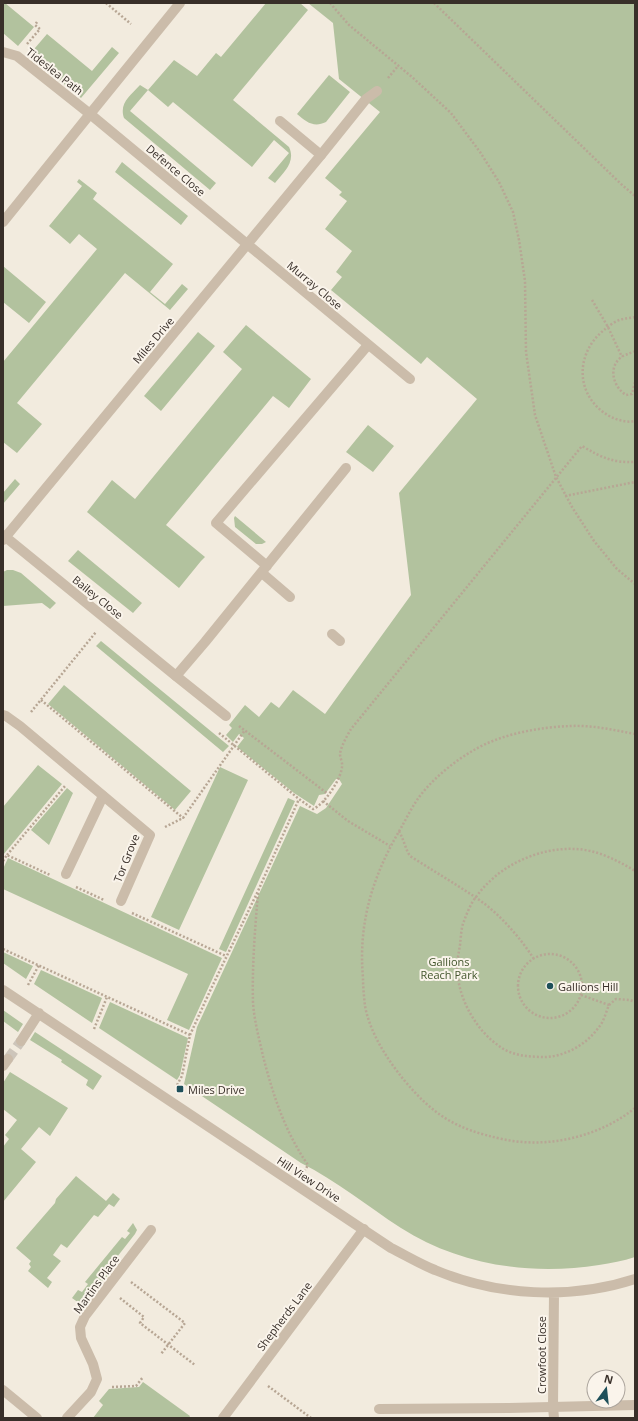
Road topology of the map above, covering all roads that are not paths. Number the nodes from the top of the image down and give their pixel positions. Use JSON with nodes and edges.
{"nodes":[{"id":1,"x":180,"y":3,"type":"edge"},
{"id":2,"x":3,"y":52,"type":"edge"},
{"id":3,"x":376,"y":91,"type":"dead end"},
{"id":4,"x":90,"y":114,"type":"junction"},
{"id":5,"x":280,"y":121,"type":"dead end"},
{"id":6,"x":321,"y":155,"type":"junction"},
{"id":7,"x":3,"y":222,"type":"edge"},
{"id":8,"x":247,"y":244,"type":"junction"},
{"id":9,"x":368,"y":345,"type":"junction"},
{"id":10,"x":410,"y":379,"type":"dead end"},
{"id":11,"x":346,"y":468,"type":"dead end"},
{"id":12,"x":4,"y":537,"type":"edge"},
{"id":13,"x":264,"y":569,"type":"junction"},
{"id":14,"x":290,"y":597,"type":"dead end"},
{"id":15,"x":176,"y":676,"type":"junction"},
{"id":16,"x":3,"y":715,"type":"edge"},
{"id":17,"x":228,"y":717,"type":"road end"},
{"id":18,"x":103,"y":796,"type":"junction"},
{"id":19,"x":66,"y":874,"type":"dead end"},
{"id":20,"x":121,"y":901,"type":"dead end"},
{"id":21,"x":3,"y":990,"type":"edge"},
{"id":22,"x":39,"y":1013,"type":"junction"},
{"id":23,"x":21,"y":1041,"type":"tunnel mouth"},
{"id":24,"x":364,"y":1229,"type":"junction"},
{"id":25,"x":151,"y":1230,"type":"dead end"},
{"id":26,"x":635,"y":1279,"type":"edge"},
{"id":27,"x":554,"y":1293,"type":"junction"},
{"id":28,"x":3,"y":1390,"type":"edge"},
{"id":29,"x":635,"y":1404,"type":"edge"},
{"id":30,"x":553,"y":1407,"type":"junction"},
{"id":31,"x":379,"y":1409,"type":"dead end"},
{"id":32,"x":37,"y":1418,"type":"edge"},
{"id":33,"x":67,"y":1418,"type":"edge"},
{"id":34,"x":223,"y":1418,"type":"edge"},
{"id":35,"x":554,"y":1418,"type":"edge"}],
"edges":[{"from":1,"to":4,"type":"street"},
{"from":2,"to":4,"type":"street","name":"Tideslea Path"},
{"from":3,"to":6,"type":"street","name":"Miles Drive"},
{"from":4,"to":7,"type":"street"},
{"from":4,"to":8,"type":"street","name":"Defence Close"},
{"from":5,"to":6,"type":"street"},
{"from":6,"to":8,"type":"street","name":"Miles Drive"},
{"from":8,"to":9,"type":"street","name":"Murray Close"},
{"from":8,"to":12,"type":"street","name":"Miles Drive"},
{"from":9,"to":10,"type":"street","name":"Murray Close"},
{"from":9,"to":13,"type":"street"},
{"from":11,"to":13,"type":"street"},
{"from":12,"to":15,"type":"street","name":"Bailey Close"},
{"from":13,"to":14,"type":"street"},
{"from":13,"to":15,"type":"street"},
{"from":15,"to":17,"type":"street","name":"Bailey Close"},
{"from":16,"to":18,"type":"street","name":"Tor Grove"},
{"from":18,"to":19,"type":"street"},
{"from":18,"to":20,"type":"street","name":"Tor Grove"},
{"from":21,"to":22,"type":"street","name":"Hill View Drive"},
{"from":22,"to":23,"type":"street"},
{"from":22,"to":24,"type":"street","name":"Hill View Drive"},
{"from":24,"to":27,"type":"street","name":"Hill View Drive"},
{"from":24,"to":34,"type":"street","name":"Shepherds Lane"},
{"from":25,"to":33,"type":"street","name":"Martins Place"},
{"from":26,"to":27,"type":"street","name":"Hill View Drive"},
{"from":27,"to":30,"type":"street","name":"Crowfoot Close"},
{"from":28,"to":32,"type":"street"},
{"from":29,"to":30,"type":"street"},
{"from":30,"to":31,"type":"street"},
{"from":30,"to":35,"type":"street","name":"Crowfoot Close"}]}
